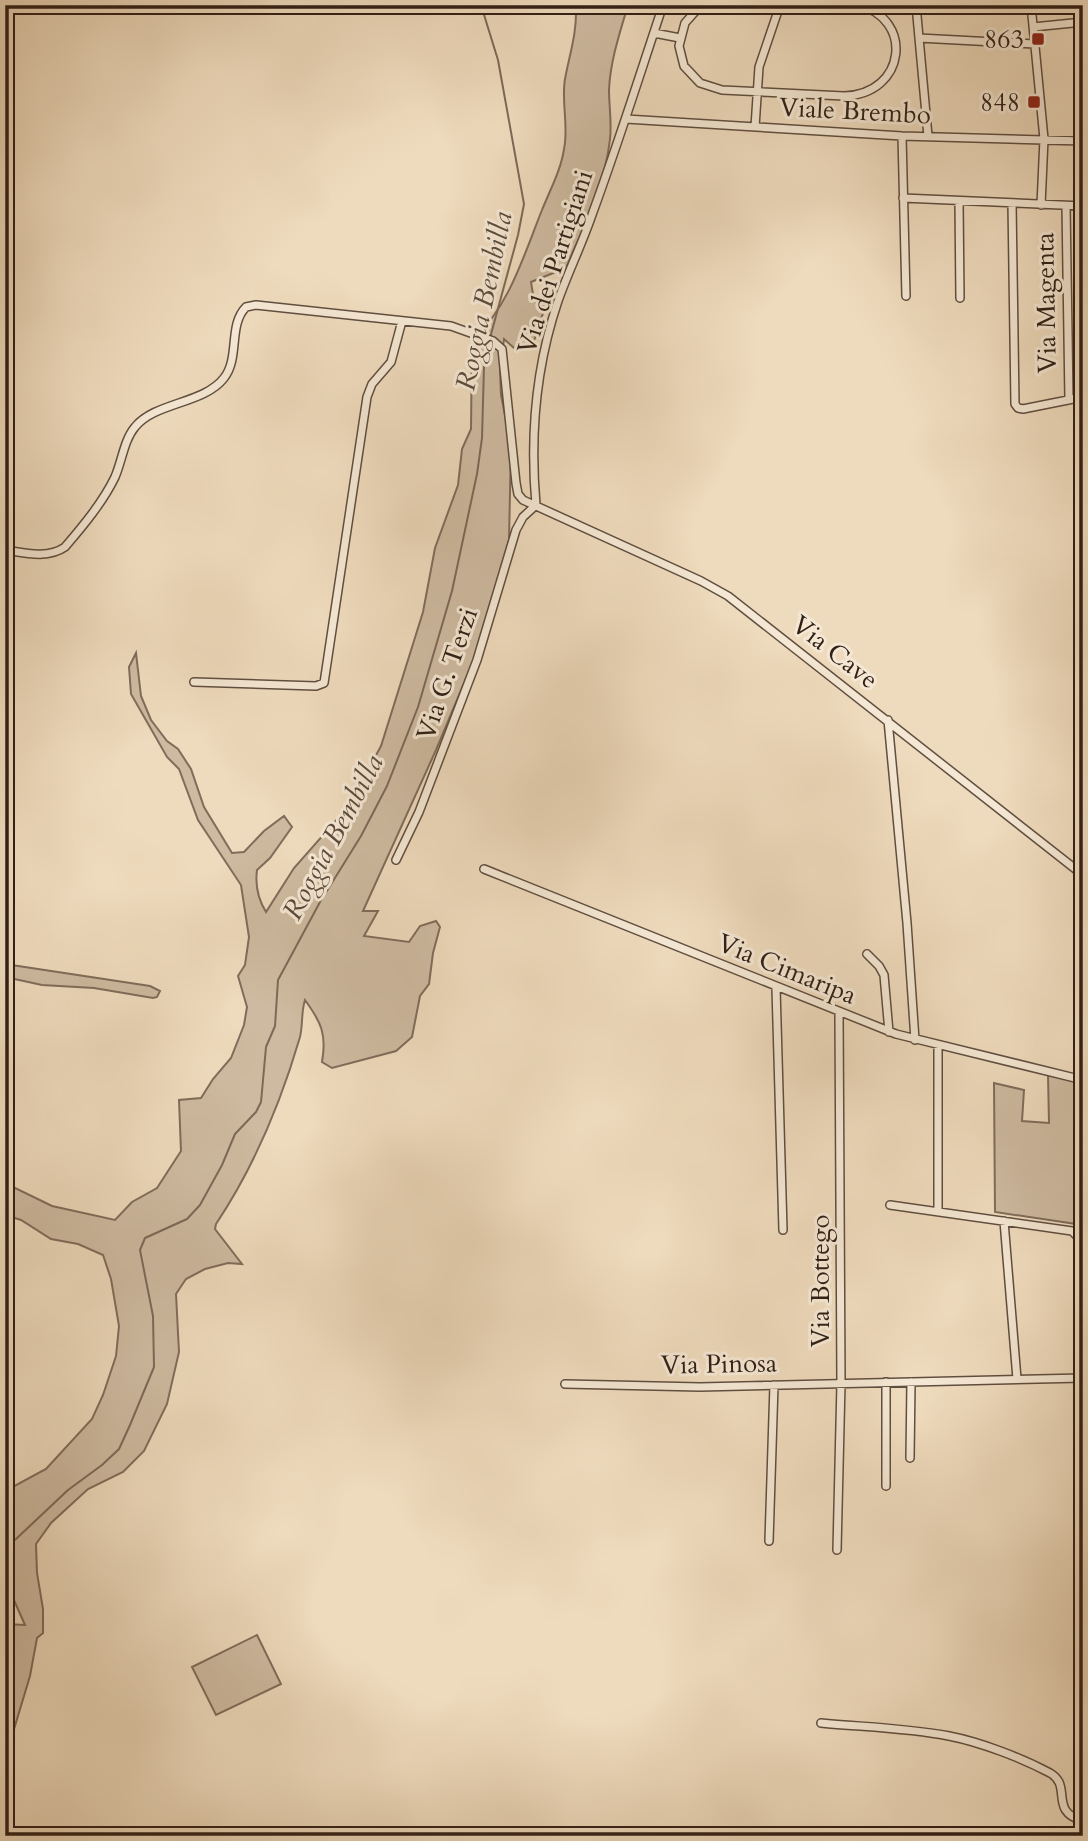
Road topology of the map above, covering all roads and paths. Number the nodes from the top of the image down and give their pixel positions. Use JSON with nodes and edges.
{"nodes":[{"id":1,"x":663,"y":5,"type":"edge"},
{"id":2,"x":701,"y":5,"type":"edge"},
{"id":3,"x":780,"y":5,"type":"edge"},
{"id":4,"x":858,"y":5,"type":"edge"},
{"id":5,"x":916,"y":5,"type":"edge"},
{"id":6,"x":1031,"y":5,"type":"edge"},
{"id":7,"x":1083,"y":22,"type":"edge"},
{"id":8,"x":1033,"y":27,"type":"junction"},
{"id":9,"x":654,"y":33,"type":"junction"},
{"id":10,"x":919,"y":37,"type":"junction"},
{"id":11,"x":680,"y":38,"type":"junction"},
{"id":12,"x":1034,"y":44,"type":"junction"},
{"id":13,"x":756,"y":92,"type":"junction"},
{"id":14,"x":626,"y":119,"type":"junction"},
{"id":15,"x":755,"y":127,"type":"junction"},
{"id":16,"x":902,"y":136,"type":"junction"},
{"id":17,"x":928,"y":136,"type":"junction"},
{"id":18,"x":1044,"y":139,"type":"junction"},
{"id":19,"x":1083,"y":141,"type":"edge"},
{"id":20,"x":903,"y":198,"type":"junction"},
{"id":21,"x":959,"y":201,"type":"junction"},
{"id":22,"x":1012,"y":203,"type":"junction"},
{"id":23,"x":1041,"y":205,"type":"junction"},
{"id":24,"x":1066,"y":206,"type":"junction"},
{"id":25,"x":1083,"y":206,"type":"edge"},
{"id":26,"x":906,"y":296,"type":"dead end"},
{"id":27,"x":960,"y":298,"type":"dead end"},
{"id":28,"x":402,"y":321,"type":"junction"},
{"id":29,"x":1083,"y":397,"type":"edge"},
{"id":30,"x":1069,"y":400,"type":"junction"},
{"id":31,"x":536,"y":505,"type":"junction"},
{"id":32,"x":5,"y":550,"type":"edge"},
{"id":33,"x":194,"y":682,"type":"dead end"},
{"id":34,"x":888,"y":720,"type":"junction"},
{"id":35,"x":396,"y":860,"type":"dead end"},
{"id":36,"x":484,"y":869,"type":"dead end"},
{"id":37,"x":1083,"y":875,"type":"edge"},
{"id":38,"x":867,"y":954,"type":"dead end"},
{"id":39,"x":776,"y":988,"type":"junction"},
{"id":40,"x":839,"y":1013,"type":"junction"},
{"id":41,"x":889,"y":1031,"type":"junction"},
{"id":42,"x":915,"y":1040,"type":"junction"},
{"id":43,"x":938,"y":1046,"type":"junction"},
{"id":44,"x":1083,"y":1080,"type":"edge"},
{"id":45,"x":890,"y":1205,"type":"dead end"},
{"id":46,"x":938,"y":1211,"type":"junction"},
{"id":47,"x":1004,"y":1221,"type":"junction"},
{"id":48,"x":783,"y":1230,"type":"dead end"},
{"id":49,"x":1083,"y":1256,"type":"edge"},
{"id":50,"x":1083,"y":1378,"type":"edge"},
{"id":51,"x":1017,"y":1379,"type":"junction"},
{"id":52,"x":886,"y":1382,"type":"junction"},
{"id":53,"x":911,"y":1382,"type":"junction"},
{"id":54,"x":841,"y":1383,"type":"junction"},
{"id":55,"x":565,"y":1384,"type":"dead end"},
{"id":56,"x":774,"y":1385,"type":"junction"},
{"id":57,"x":909,"y":1458,"type":"dead end"},
{"id":58,"x":886,"y":1486,"type":"dead end"},
{"id":59,"x":769,"y":1541,"type":"dead end"},
{"id":60,"x":837,"y":1550,"type":"dead end"},
{"id":61,"x":821,"y":1723,"type":"dead end"},
{"id":62,"x":1083,"y":1821,"type":"edge"}],
"edges":[{"from":1,"to":9,"type":"street","name":"Via dei Partigiani"},
{"from":2,"to":11,"type":"street"},
{"from":3,"to":13,"type":"street"},
{"from":4,"to":13,"type":"street"},
{"from":5,"to":10,"type":"street"},
{"from":6,"to":8,"type":"street"},
{"from":7,"to":8,"type":"street"},
{"from":8,"to":12,"type":"street"},
{"from":9,"to":11,"type":"street"},
{"from":9,"to":14,"type":"street","name":"Via dei Partigiani"},
{"from":10,"to":12,"type":"street"},
{"from":10,"to":17,"type":"street"},
{"from":11,"to":13,"type":"street"},
{"from":12,"to":18,"type":"street"},
{"from":13,"to":15,"type":"street"},
{"from":14,"to":15,"type":"street","name":"Viale Brembo"},
{"from":14,"to":31,"type":"street","name":"Via dei Partigiani"},
{"from":15,"to":16,"type":"street","name":"Viale Brembo"},
{"from":16,"to":17,"type":"street","name":"Viale Brembo"},
{"from":16,"to":20,"type":"street"},
{"from":17,"to":18,"type":"street","name":"Viale Brembo"},
{"from":18,"to":19,"type":"street","name":"Viale Brembo"},
{"from":18,"to":23,"type":"street"},
{"from":20,"to":21,"type":"street"},
{"from":20,"to":26,"type":"street"},
{"from":21,"to":22,"type":"street"},
{"from":21,"to":27,"type":"street"},
{"from":22,"to":23,"type":"street"},
{"from":22,"to":30,"type":"street"},
{"from":23,"to":24,"type":"street"},
{"from":24,"to":25,"type":"street"},
{"from":24,"to":30,"type":"street","name":"Via Magenta"},
{"from":28,"to":31,"type":"street"},
{"from":28,"to":32,"type":"street"},
{"from":28,"to":33,"type":"street"},
{"from":29,"to":30,"type":"street"},
{"from":31,"to":34,"type":"street","name":"Via Cave"},
{"from":31,"to":35,"type":"street","name":"Via G. Terzi"},
{"from":34,"to":37,"type":"street","name":"Via Cave"},
{"from":34,"to":42,"type":"street"},
{"from":36,"to":39,"type":"street","name":"Via Cimaripa"},
{"from":38,"to":41,"type":"street"},
{"from":39,"to":40,"type":"street","name":"Via Cimaripa"},
{"from":39,"to":48,"type":"street"},
{"from":40,"to":41,"type":"street","name":"Via Cimaripa"},
{"from":40,"to":54,"type":"street","name":"Via Bottego"},
{"from":41,"to":42,"type":"street","name":"Via Cimaripa"},
{"from":42,"to":43,"type":"street","name":"Via Cimaripa"},
{"from":43,"to":44,"type":"street","name":"Via Cimaripa"},
{"from":43,"to":46,"type":"street"},
{"from":45,"to":46,"type":"street"},
{"from":46,"to":47,"type":"street"},
{"from":47,"to":49,"type":"street"},
{"from":47,"to":51,"type":"street"},
{"from":50,"to":51,"type":"street","name":"Via Pinosa"},
{"from":51,"to":53,"type":"street","name":"Via Pinosa"},
{"from":52,"to":53,"type":"street","name":"Via Pinosa"},
{"from":52,"to":54,"type":"street","name":"Via Pinosa"},
{"from":52,"to":58,"type":"street"},
{"from":53,"to":57,"type":"street"},
{"from":54,"to":56,"type":"street","name":"Via Pinosa"},
{"from":54,"to":60,"type":"street","name":"Via Bottego"},
{"from":55,"to":56,"type":"street","name":"Via Pinosa"},
{"from":56,"to":59,"type":"street"},
{"from":61,"to":62,"type":"street"}]}
